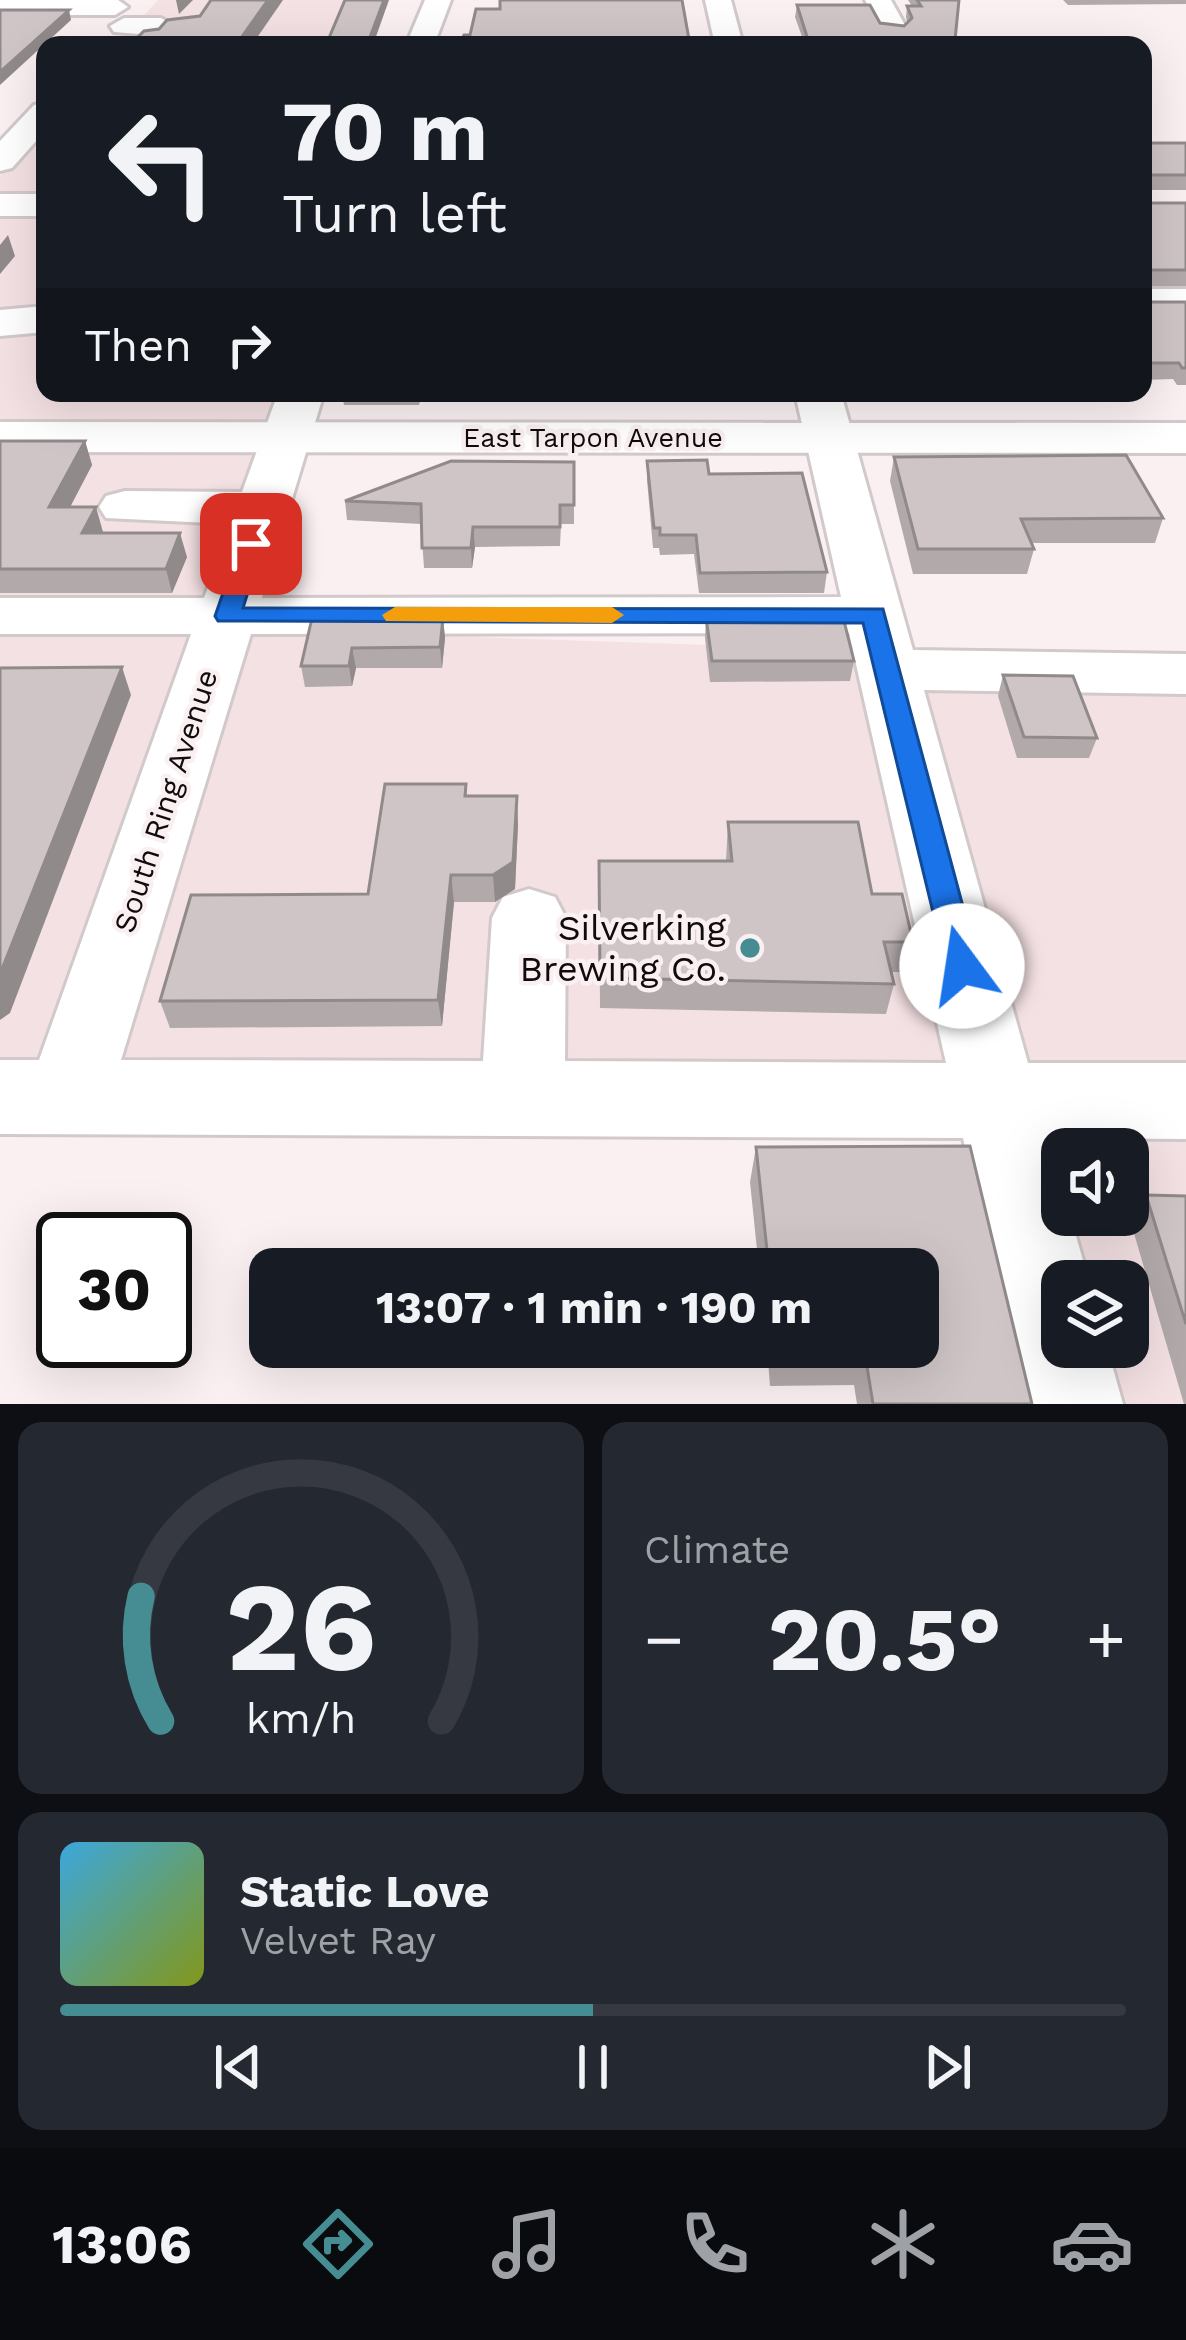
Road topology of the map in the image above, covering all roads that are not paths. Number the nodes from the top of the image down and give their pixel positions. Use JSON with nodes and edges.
{"nodes":[{"id":1,"x":148,"y":0,"type":"edge"},
{"id":2,"x":438,"y":0,"type":"edge"},
{"id":3,"x":718,"y":0,"type":"edge"},
{"id":4,"x":878,"y":0,"type":"edge"},
{"id":5,"x":15,"y":5,"type":"edge"},
{"id":6,"x":132,"y":26,"type":"edge"},
{"id":7,"x":892,"y":27,"type":"edge"},
{"id":8,"x":424,"y":36,"type":"edge"},
{"id":9,"x":728,"y":36,"type":"edge"},
{"id":10,"x":36,"y":93,"type":"edge"},
{"id":11,"x":36,"y":94,"type":"edge"},
{"id":12,"x":0,"y":126,"type":"edge"},
{"id":13,"x":0,"y":160,"type":"edge"},
{"id":14,"x":0,"y":205,"type":"edge"},
{"id":15,"x":36,"y":205,"type":"edge"},
{"id":16,"x":0,"y":299,"type":"edge"},
{"id":17,"x":36,"y":299,"type":"edge"},
{"id":18,"x":1152,"y":302,"type":"edge"},
{"id":19,"x":1186,"y":302,"type":"edge"},
{"id":20,"x":36,"y":320,"type":"edge"},
{"id":21,"x":0,"y":323,"type":"edge"},
{"id":22,"x":294,"y":415,"type":"edge"},
{"id":23,"x":824,"y":416,"type":"edge"},
{"id":24,"x":0,"y":436,"type":"edge"},
{"id":25,"x":1186,"y":438,"type":"edge"},
{"id":26,"x":125,"y":507,"type":"dead end"},
{"id":27,"x":263,"y":508,"type":"junction"},
{"id":28,"x":0,"y":616,"type":"edge"},
{"id":29,"x":227,"y":616,"type":"junction"},
{"id":30,"x":881,"y":642,"type":"junction"},
{"id":31,"x":1186,"y":674,"type":"edge"},
{"id":32,"x":530,"y":918,"type":"dead end"},
{"id":33,"x":34,"y":1096,"type":"edge"},
{"id":34,"x":523,"y":1098,"type":"junction"},
{"id":35,"x":996,"y":1100,"type":"junction"},
{"id":36,"x":1186,"y":1101,"type":"edge"},
{"id":37,"x":1073,"y":1404,"type":"edge"}],
"edges":[{"from":1,"to":6,"type":"street"},
{"from":2,"to":8,"type":"street"},
{"from":3,"to":9,"type":"street"},
{"from":4,"to":7,"type":"street"},
{"from":5,"to":6,"type":"street"},
{"from":10,"to":12,"type":"street"},
{"from":11,"to":13,"type":"street"},
{"from":14,"to":15,"type":"street"},
{"from":16,"to":17,"type":"street"},
{"from":18,"to":19,"type":"street"},
{"from":20,"to":21,"type":"street"},
{"from":22,"to":23,"type":"main road","name":"East Tarpon Avenue"},
{"from":22,"to":24,"type":"main road","name":"East Tarpon Avenue"},
{"from":22,"to":27,"type":"street","name":"South Ring Avenue"},
{"from":23,"to":25,"type":"main road","name":"East Tarpon Avenue"},
{"from":23,"to":30,"type":"street"},
{"from":26,"to":27,"type":"street"},
{"from":27,"to":29,"type":"street","name":"South Ring Avenue"},
{"from":28,"to":29,"type":"street"},
{"from":29,"to":30,"type":"street"},
{"from":29,"to":33,"type":"street","name":"South Ring Avenue"},
{"from":30,"to":31,"type":"street"},
{"from":30,"to":35,"type":"street"},
{"from":32,"to":34,"type":"street"},
{"from":33,"to":34,"type":"street"},
{"from":34,"to":35,"type":"street"},
{"from":35,"to":36,"type":"street"},
{"from":35,"to":37,"type":"street"}]}
